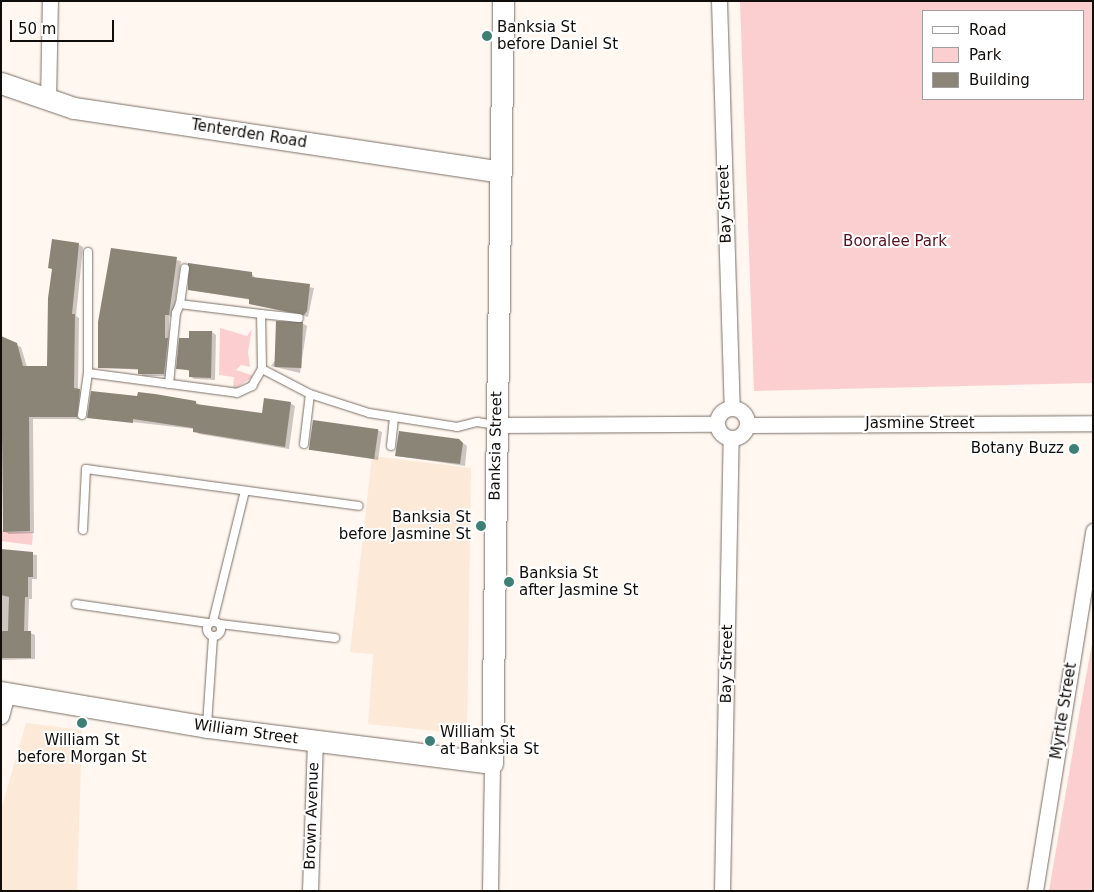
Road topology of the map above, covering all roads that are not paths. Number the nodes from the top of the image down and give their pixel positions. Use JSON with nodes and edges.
{"nodes":[{"id":1,"x":50,"y":1,"type":"edge"},
{"id":2,"x":503,"y":1,"type":"edge"},
{"id":3,"x":719,"y":1,"type":"edge"},
{"id":4,"x":1,"y":83,"type":"edge"},
{"id":5,"x":48,"y":101,"type":"junction"},
{"id":6,"x":500,"y":172,"type":"junction"},
{"id":7,"x":88,"y":252,"type":"dead end"},
{"id":8,"x":185,"y":268,"type":"dead end"},
{"id":9,"x":180,"y":304,"type":"junction"},
{"id":10,"x":261,"y":314,"type":"junction"},
{"id":11,"x":299,"y":318,"type":"dead end"},
{"id":12,"x":262,"y":370,"type":"junction"},
{"id":13,"x":88,"y":373,"type":"junction"},
{"id":14,"x":169,"y":384,"type":"junction"},
{"id":15,"x":310,"y":394,"type":"junction"},
{"id":16,"x":732,"y":407,"type":"junction"},
{"id":17,"x":82,"y":414,"type":"dead end"},
{"id":18,"x":394,"y":417,"type":"junction"},
{"id":19,"x":1093,"y":423,"type":"edge"},
{"id":20,"x":717,"y":424,"type":"junction"},
{"id":21,"x":747,"y":425,"type":"junction"},
{"id":22,"x":496,"y":426,"type":"junction"},
{"id":23,"x":731,"y":438,"type":"junction"},
{"id":24,"x":304,"y":444,"type":"dead end"},
{"id":25,"x":391,"y":446,"type":"dead end"},
{"id":26,"x":245,"y":491,"type":"junction"},
{"id":27,"x":358,"y":506,"type":"dead end"},
{"id":28,"x":83,"y":530,"type":"dead end"},
{"id":29,"x":1093,"y":531,"type":"edge"},
{"id":30,"x":76,"y":604,"type":"dead end"},
{"id":31,"x":214,"y":623,"type":"junction"},
{"id":32,"x":335,"y":638,"type":"dead end"},
{"id":33,"x":4,"y":693,"type":"edge"},
{"id":34,"x":1,"y":716,"type":"edge"},
{"id":35,"x":207,"y":727,"type":"junction"},
{"id":36,"x":315,"y":742,"type":"junction"},
{"id":37,"x":492,"y":763,"type":"junction"},
{"id":38,"x":310,"y":891,"type":"edge"},
{"id":39,"x":490,"y":891,"type":"edge"},
{"id":40,"x":722,"y":891,"type":"edge"},
{"id":41,"x":1035,"y":891,"type":"edge"}],
"edges":[{"from":1,"to":5,"type":"street"},
{"from":2,"to":6,"type":"street","name":"Banksia Street"},
{"from":3,"to":16,"type":"street","name":"Bay Street"},
{"from":4,"to":5,"type":"street","name":"Tenterden Road"},
{"from":5,"to":6,"type":"street","name":"Tenterden Road"},
{"from":6,"to":22,"type":"street","name":"Banksia Street"},
{"from":7,"to":13,"type":"lane"},
{"from":8,"to":9,"type":"lane"},
{"from":9,"to":10,"type":"lane"},
{"from":9,"to":14,"type":"lane"},
{"from":10,"to":11,"type":"lane"},
{"from":10,"to":12,"type":"lane"},
{"from":12,"to":14,"type":"lane"},
{"from":12,"to":15,"type":"lane"},
{"from":13,"to":14,"type":"lane"},
{"from":13,"to":17,"type":"lane"},
{"from":15,"to":18,"type":"lane"},
{"from":15,"to":24,"type":"lane"},
{"from":16,"to":20,"type":"street"},
{"from":16,"to":21,"type":"street"},
{"from":18,"to":22,"type":"lane"},
{"from":18,"to":25,"type":"lane"},
{"from":19,"to":21,"type":"street","name":"Jasmine Street"},
{"from":20,"to":22,"type":"street"},
{"from":20,"to":23,"type":"street"},
{"from":21,"to":23,"type":"street"},
{"from":22,"to":37,"type":"street","name":"Banksia Street"},
{"from":23,"to":40,"type":"street","name":"Bay Street"},
{"from":26,"to":27,"type":"lane"},
{"from":26,"to":28,"type":"lane"},
{"from":26,"to":31,"type":"lane"},
{"from":29,"to":41,"type":"street","name":"Myrtle Street"},
{"from":30,"to":31,"type":"lane"},
{"from":31,"to":32,"type":"lane"},
{"from":31,"to":35,"type":"lane"},
{"from":33,"to":34,"type":"street"},
{"from":33,"to":35,"type":"street","name":"William Street"},
{"from":35,"to":36,"type":"street","name":"William Street"},
{"from":36,"to":37,"type":"street","name":"William Street"},
{"from":36,"to":38,"type":"street","name":"Brown Avenue"},
{"from":37,"to":39,"type":"street","name":"Banksia Street"}]}
